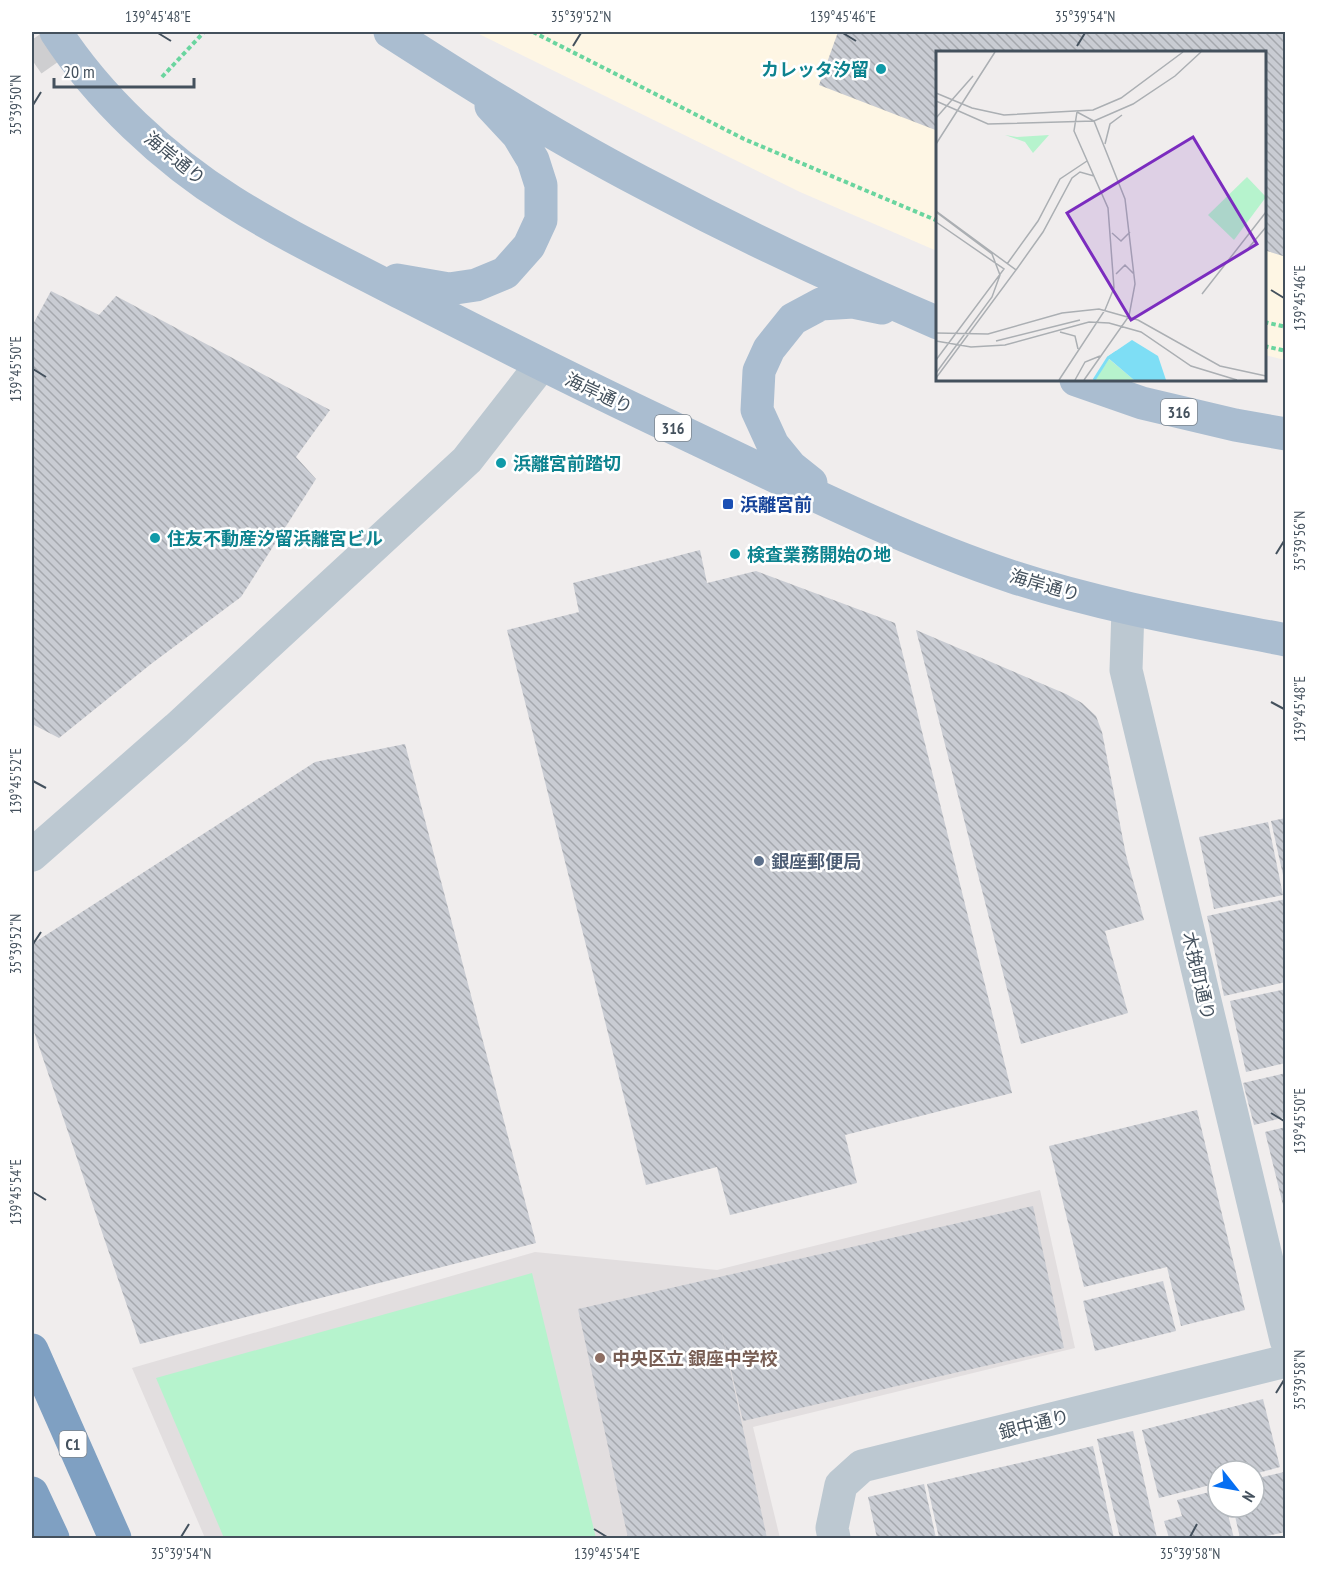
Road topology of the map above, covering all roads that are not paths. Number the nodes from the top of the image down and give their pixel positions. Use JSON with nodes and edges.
{"nodes":[{"id":1,"x":56,"y":32,"type":"edge"},
{"id":2,"x":390,"y":32,"type":"edge"},
{"id":3,"x":467,"y":81,"type":"junction"},
{"id":4,"x":368,"y":275,"type":"junction"},
{"id":5,"x":932,"y":320,"type":"edge"},
{"id":6,"x":541,"y":365,"type":"junction"},
{"id":7,"x":1079,"y":381,"type":"edge"},
{"id":8,"x":1286,"y":434,"type":"edge"},
{"id":9,"x":840,"y":507,"type":"junction"},
{"id":10,"x":1128,"y":609,"type":"junction"},
{"id":11,"x":1286,"y":640,"type":"edge"},
{"id":12,"x":32,"y":855,"type":"edge"},
{"id":13,"x":1286,"y":1340,"type":"edge"},
{"id":14,"x":32,"y":1350,"type":"edge"},
{"id":15,"x":1286,"y":1361,"type":"edge"},
{"id":16,"x":32,"y":1492,"type":"edge"},
{"id":17,"x":32,"y":1521,"type":"edge"},
{"id":18,"x":37,"y":1539,"type":"edge"},
{"id":19,"x":53,"y":1539,"type":"edge"},
{"id":20,"x":115,"y":1539,"type":"edge"},
{"id":21,"x":834,"y":1539,"type":"edge"}],
"edges":[{"from":1,"to":4,"type":"main road","name":"海岸通り","number":"316"},
{"from":2,"to":3,"type":"main road"},
{"from":3,"to":4,"type":"main road"},
{"from":3,"to":5,"type":"main road"},
{"from":4,"to":6,"type":"main road","name":"海岸通り","number":"316"},
{"from":5,"to":9,"type":"main road"},
{"from":6,"to":9,"type":"main road","name":"海岸通り","number":"316"},
{"from":6,"to":12,"type":"street"},
{"from":7,"to":8,"type":"main road","number":"316"},
{"from":9,"to":10,"type":"main road","name":"海岸通り","number":"316"},
{"from":10,"to":11,"type":"main road","name":"海岸通り","number":"316"},
{"from":10,"to":13,"type":"street","name":"木挽町通り"},
{"from":14,"to":20,"type":"highway","number":"C1"},
{"from":15,"to":21,"type":"street","name":"銀中通り"},
{"from":16,"to":19,"type":"highway"},
{"from":17,"to":18,"type":"highway"}]}
